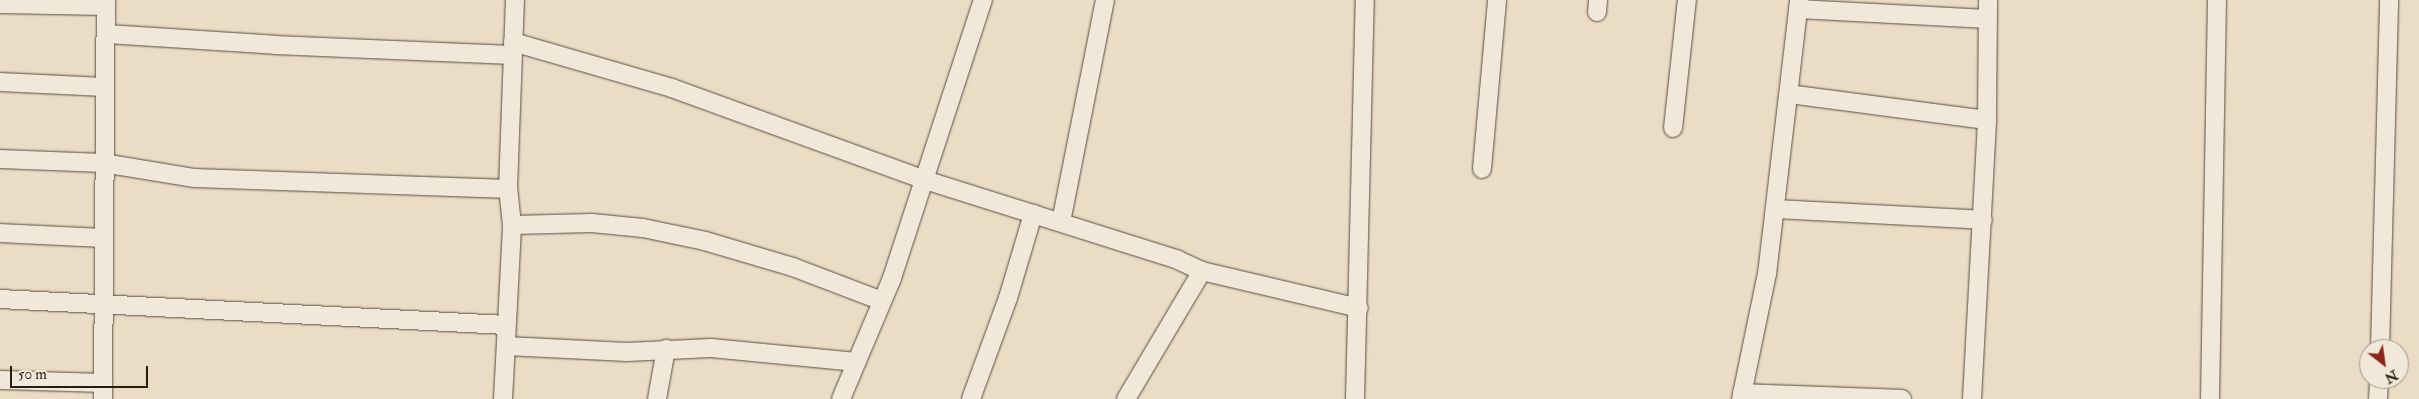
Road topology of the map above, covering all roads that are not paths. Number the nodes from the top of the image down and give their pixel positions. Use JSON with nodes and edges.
{"nodes":[{"id":1,"x":514,"y":0,"type":"edge"},
{"id":2,"x":983,"y":0,"type":"edge"},
{"id":3,"x":1105,"y":0,"type":"edge"},
{"id":4,"x":1365,"y":0,"type":"edge"},
{"id":5,"x":1497,"y":0,"type":"edge"},
{"id":6,"x":1687,"y":0,"type":"edge"},
{"id":7,"x":1988,"y":0,"type":"edge"},
{"id":8,"x":2217,"y":0,"type":"edge"},
{"id":9,"x":2389,"y":0,"type":"edge"},
{"id":10,"x":106,"y":3,"type":"edge"},
{"id":11,"x":0,"y":4,"type":"edge"},
{"id":12,"x":1798,"y":4,"type":"edge"},
{"id":13,"x":1988,"y":19,"type":"junction"},
{"id":14,"x":107,"y":34,"type":"junction"},
{"id":15,"x":512,"y":48,"type":"junction"},
{"id":16,"x":0,"y":82,"type":"edge"},
{"id":17,"x":104,"y":87,"type":"junction"},
{"id":18,"x":1789,"y":94,"type":"junction"},
{"id":19,"x":1987,"y":120,"type":"junction"},
{"id":20,"x":1673,"y":128,"type":"dead end"},
{"id":21,"x":0,"y":159,"type":"edge"},
{"id":22,"x":103,"y":163,"type":"junction"},
{"id":23,"x":1482,"y":169,"type":"dead end"},
{"id":24,"x":925,"y":180,"type":"junction"},
{"id":25,"x":508,"y":189,"type":"junction"},
{"id":26,"x":1774,"y":209,"type":"junction"},
{"id":27,"x":1033,"y":214,"type":"junction"},
{"id":28,"x":1983,"y":220,"type":"junction"},
{"id":29,"x":1061,"y":222,"type":"junction"},
{"id":30,"x":512,"y":226,"type":"junction"},
{"id":31,"x":0,"y":233,"type":"edge"},
{"id":32,"x":104,"y":238,"type":"junction"},
{"id":33,"x":1202,"y":271,"type":"junction"},
{"id":34,"x":0,"y":299,"type":"edge"},
{"id":35,"x":882,"y":301,"type":"junction"},
{"id":36,"x":102,"y":305,"type":"junction"},
{"id":37,"x":1359,"y":308,"type":"junction"},
{"id":38,"x":506,"y":324,"type":"junction"},
{"id":39,"x":2380,"y":339,"type":"edge"},
{"id":40,"x":506,"y":346,"type":"junction"},
{"id":41,"x":666,"y":349,"type":"junction"},
{"id":42,"x":856,"y":362,"type":"junction"},
{"id":43,"x":0,"y":380,"type":"edge"},
{"id":44,"x":103,"y":391,"type":"edge"},
{"id":45,"x":1741,"y":396,"type":"edge"},
{"id":46,"x":503,"y":399,"type":"edge"},
{"id":47,"x":657,"y":399,"type":"edge"},
{"id":48,"x":841,"y":399,"type":"edge"},
{"id":49,"x":971,"y":399,"type":"edge"},
{"id":50,"x":1126,"y":399,"type":"edge"},
{"id":51,"x":1355,"y":399,"type":"edge"},
{"id":52,"x":1902,"y":399,"type":"edge"},
{"id":53,"x":1972,"y":399,"type":"edge"},
{"id":54,"x":2210,"y":399,"type":"edge"}],
"edges":[{"from":1,"to":15,"type":"street"},
{"from":2,"to":24,"type":"street"},
{"from":3,"to":29,"type":"street"},
{"from":4,"to":37,"type":"street"},
{"from":5,"to":23,"type":"street"},
{"from":6,"to":20,"type":"street"},
{"from":7,"to":13,"type":"street"},
{"from":8,"to":54,"type":"street"},
{"from":9,"to":39,"type":"street"},
{"from":10,"to":11,"type":"street"},
{"from":10,"to":14,"type":"street"},
{"from":12,"to":13,"type":"street"},
{"from":12,"to":18,"type":"street"},
{"from":13,"to":19,"type":"street"},
{"from":14,"to":15,"type":"street"},
{"from":14,"to":17,"type":"street"},
{"from":15,"to":24,"type":"street"},
{"from":15,"to":25,"type":"street"},
{"from":16,"to":17,"type":"street"},
{"from":17,"to":22,"type":"street"},
{"from":18,"to":19,"type":"street"},
{"from":18,"to":26,"type":"street"},
{"from":19,"to":28,"type":"street"},
{"from":21,"to":22,"type":"street"},
{"from":22,"to":25,"type":"street"},
{"from":22,"to":32,"type":"street"},
{"from":24,"to":27,"type":"street"},
{"from":24,"to":35,"type":"street"},
{"from":25,"to":30,"type":"street"},
{"from":26,"to":28,"type":"street"},
{"from":26,"to":45,"type":"street"},
{"from":27,"to":29,"type":"street"},
{"from":27,"to":49,"type":"street"},
{"from":28,"to":53,"type":"street"},
{"from":29,"to":33,"type":"street"},
{"from":30,"to":35,"type":"street"},
{"from":30,"to":38,"type":"street"},
{"from":31,"to":32,"type":"street"},
{"from":32,"to":36,"type":"street"},
{"from":33,"to":37,"type":"street"},
{"from":33,"to":50,"type":"street"},
{"from":34,"to":36,"type":"street"},
{"from":35,"to":42,"type":"street"},
{"from":36,"to":38,"type":"street"},
{"from":36,"to":44,"type":"street"},
{"from":37,"to":51,"type":"street"},
{"from":38,"to":40,"type":"street"},
{"from":40,"to":41,"type":"street"},
{"from":40,"to":46,"type":"street"},
{"from":41,"to":42,"type":"street"},
{"from":41,"to":47,"type":"street"},
{"from":42,"to":48,"type":"street"},
{"from":43,"to":44,"type":"street"},
{"from":45,"to":52,"type":"street"}]}
